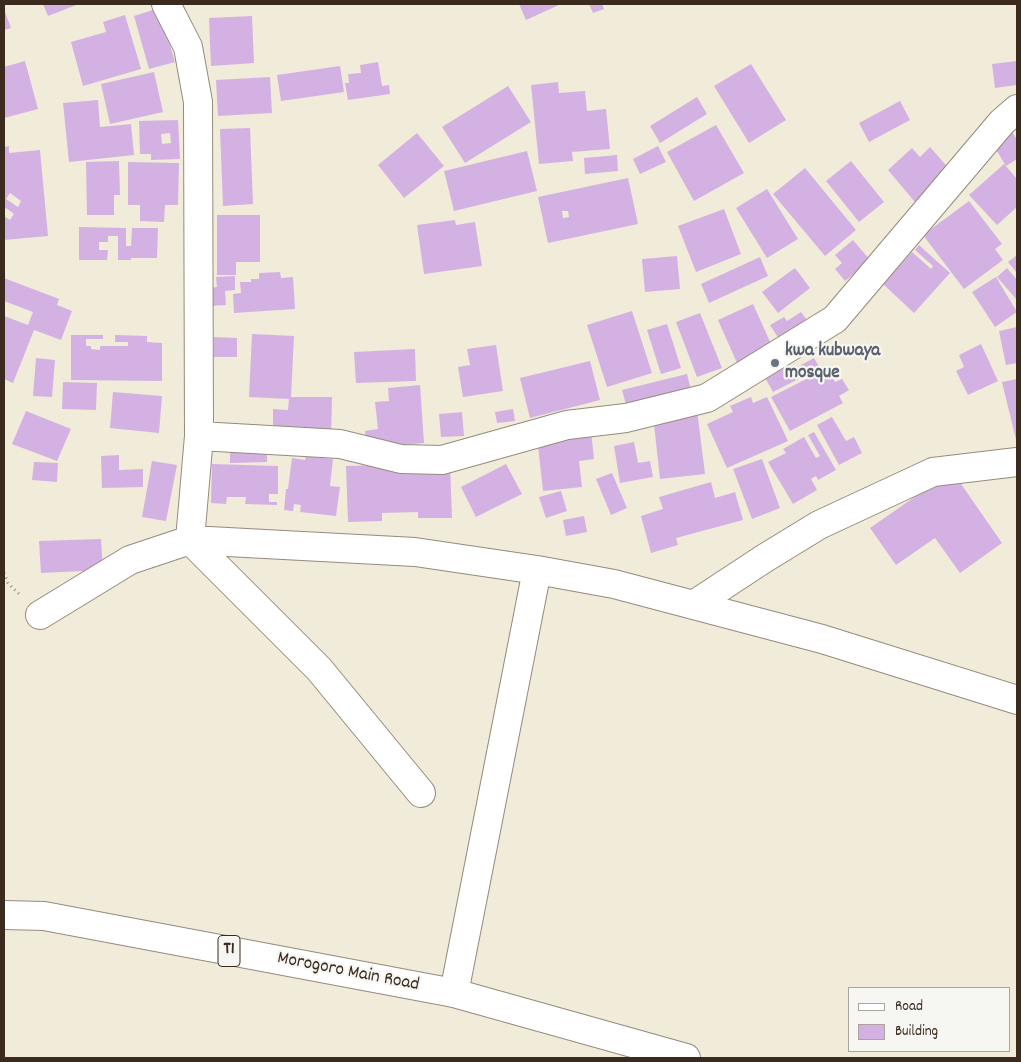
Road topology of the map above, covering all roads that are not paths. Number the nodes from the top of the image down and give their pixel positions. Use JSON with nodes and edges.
{"nodes":[{"id":1,"x":166,"y":4,"type":"edge"},
{"id":2,"x":1017,"y":110,"type":"edge"},
{"id":3,"x":199,"y":436,"type":"junction"},
{"id":4,"x":1017,"y":462,"type":"edge"},
{"id":5,"x":190,"y":540,"type":"junction"},
{"id":6,"x":537,"y":570,"type":"junction"},
{"id":7,"x":696,"y":604,"type":"junction"},
{"id":8,"x":40,"y":615,"type":"dead end"},
{"id":9,"x":1017,"y":700,"type":"edge"},
{"id":10,"x":420,"y":793,"type":"dead end"},
{"id":11,"x":4,"y":916,"type":"edge"},
{"id":12,"x":454,"y":993,"type":"junction"},
{"id":13,"x":686,"y":1058,"type":"edge"}],
"edges":[{"from":1,"to":3,"type":"main road"},
{"from":2,"to":3,"type":"main road"},
{"from":3,"to":5,"type":"main road"},
{"from":4,"to":7,"type":"main road"},
{"from":5,"to":6,"type":"main road"},
{"from":5,"to":8,"type":"main road"},
{"from":5,"to":10,"type":"main road"},
{"from":6,"to":7,"type":"main road"},
{"from":6,"to":12,"type":"main road"},
{"from":7,"to":9,"type":"main road"},
{"from":11,"to":12,"type":"main road","name":"Morogoro Main Road","number":"T1"},
{"from":12,"to":13,"type":"main road","name":"Morogoro Main Road","number":"T1"}]}
